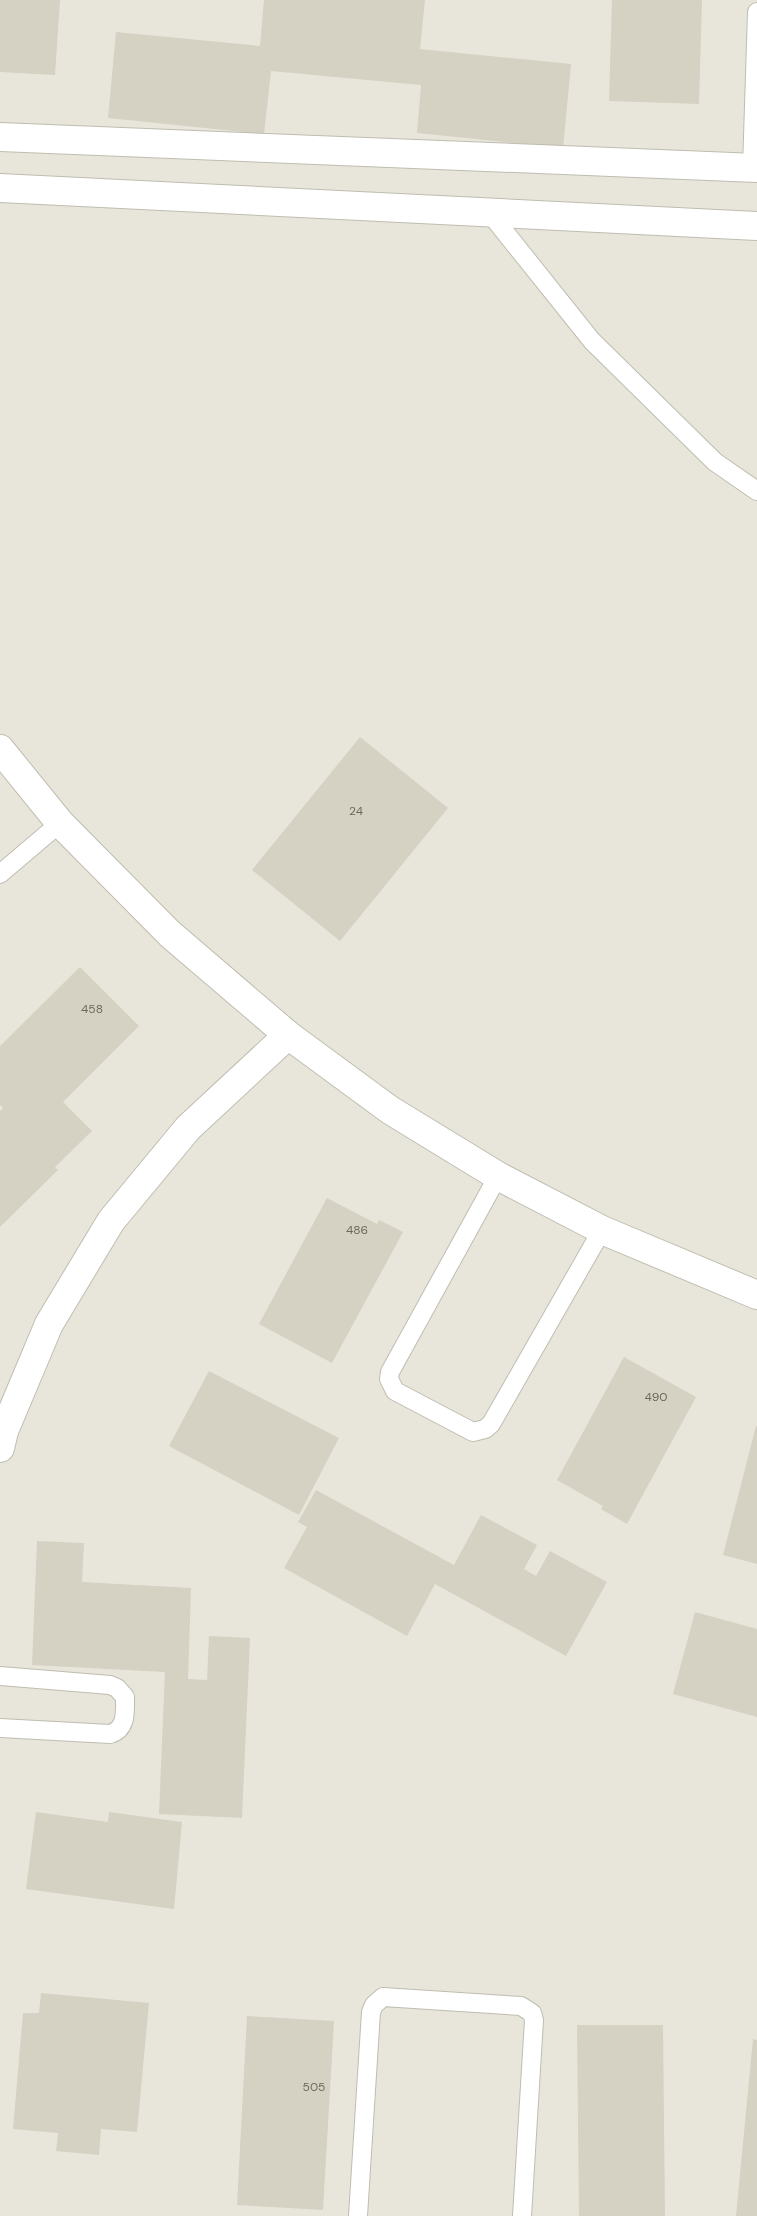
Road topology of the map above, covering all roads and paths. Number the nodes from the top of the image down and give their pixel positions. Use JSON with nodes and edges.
{"nodes":[{"id":1,"x":757,"y":12,"type":"edge"},
{"id":2,"x":0,"y":137,"type":"edge"},
{"id":3,"x":754,"y":168,"type":"edge"},
{"id":4,"x":0,"y":188,"type":"edge"},
{"id":5,"x":488,"y":211,"type":"junction"},
{"id":6,"x":757,"y":226,"type":"edge"},
{"id":7,"x":757,"y":492,"type":"edge"},
{"id":8,"x":0,"y":748,"type":"edge"},
{"id":9,"x":60,"y":824,"type":"junction"},
{"id":10,"x":0,"y":874,"type":"edge"},
{"id":11,"x":288,"y":1035,"type":"junction"},
{"id":12,"x":498,"y":1176,"type":"junction"},
{"id":13,"x":602,"y":1230,"type":"junction"},
{"id":14,"x":757,"y":1295,"type":"edge"},
{"id":15,"x":0,"y":1448,"type":"edge"},
{"id":16,"x":0,"y":1676,"type":"edge"},
{"id":17,"x":0,"y":1728,"type":"edge"},
{"id":18,"x":358,"y":2216,"type":"edge"},
{"id":19,"x":522,"y":2216,"type":"edge"}],
"edges":[{"from":1,"to":3,"type":"lane"},
{"from":2,"to":3,"type":"street"},
{"from":4,"to":5,"type":"street"},
{"from":5,"to":6,"type":"street"},
{"from":5,"to":7,"type":"lane"},
{"from":8,"to":9,"type":"street"},
{"from":9,"to":10,"type":"lane"},
{"from":9,"to":11,"type":"street"},
{"from":11,"to":12,"type":"street"},
{"from":11,"to":15,"type":"street"},
{"from":12,"to":13,"type":"street"},
{"from":12,"to":13,"type":"lane"},
{"from":13,"to":14,"type":"street"},
{"from":16,"to":17,"type":"lane"},
{"from":18,"to":19,"type":"lane"}]}
